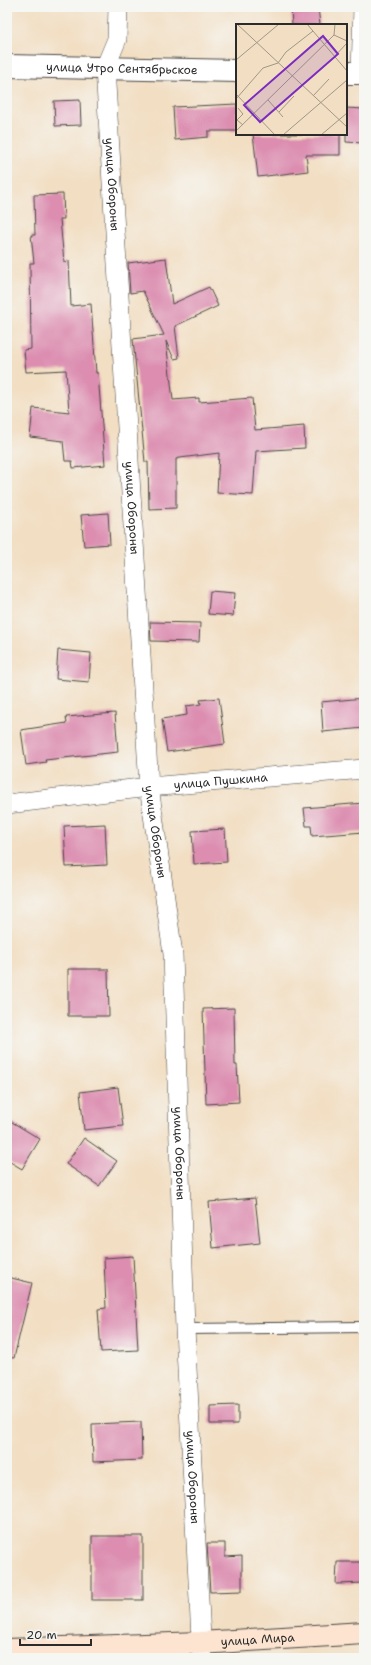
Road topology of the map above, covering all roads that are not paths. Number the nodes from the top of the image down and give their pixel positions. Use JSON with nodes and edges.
{"nodes":[{"id":1,"x":118,"y":7,"type":"edge"},
{"id":2,"x":363,"y":7,"type":"edge"},
{"id":3,"x":7,"y":66,"type":"edge"},
{"id":4,"x":105,"y":68,"type":"junction"},
{"id":5,"x":236,"y":71,"type":"edge"},
{"id":6,"x":357,"y":73,"type":"edge"},
{"id":7,"x":364,"y":769,"type":"edge"},
{"id":8,"x":150,"y":787,"type":"junction"},
{"id":9,"x":7,"y":804,"type":"edge"},
{"id":10,"x":364,"y":1327,"type":"edge"},
{"id":11,"x":184,"y":1329,"type":"junction"},
{"id":12,"x":364,"y":1633,"type":"edge"},
{"id":13,"x":7,"y":1650,"type":"edge"},
{"id":14,"x":201,"y":1651,"type":"edge"}],
"edges":[{"from":1,"to":4,"type":"street","name":"улица Обороны"},
{"from":2,"to":6,"type":"street"},
{"from":3,"to":4,"type":"street","name":"улица Утро Сентябрьское"},
{"from":4,"to":5,"type":"street","name":"улица Утро Сентябрьское"},
{"from":4,"to":8,"type":"street","name":"улица Обороны"},
{"from":7,"to":8,"type":"street","name":"улица Пушкина"},
{"from":8,"to":9,"type":"street","name":"улица Пушкина"},
{"from":8,"to":11,"type":"street","name":"улица Обороны"},
{"from":10,"to":11,"type":"lane"},
{"from":11,"to":14,"type":"street","name":"улица Обороны"},
{"from":12,"to":14,"type":"main road","name":"улица Мира"},
{"from":13,"to":14,"type":"main road","name":"улица Мира"}]}
